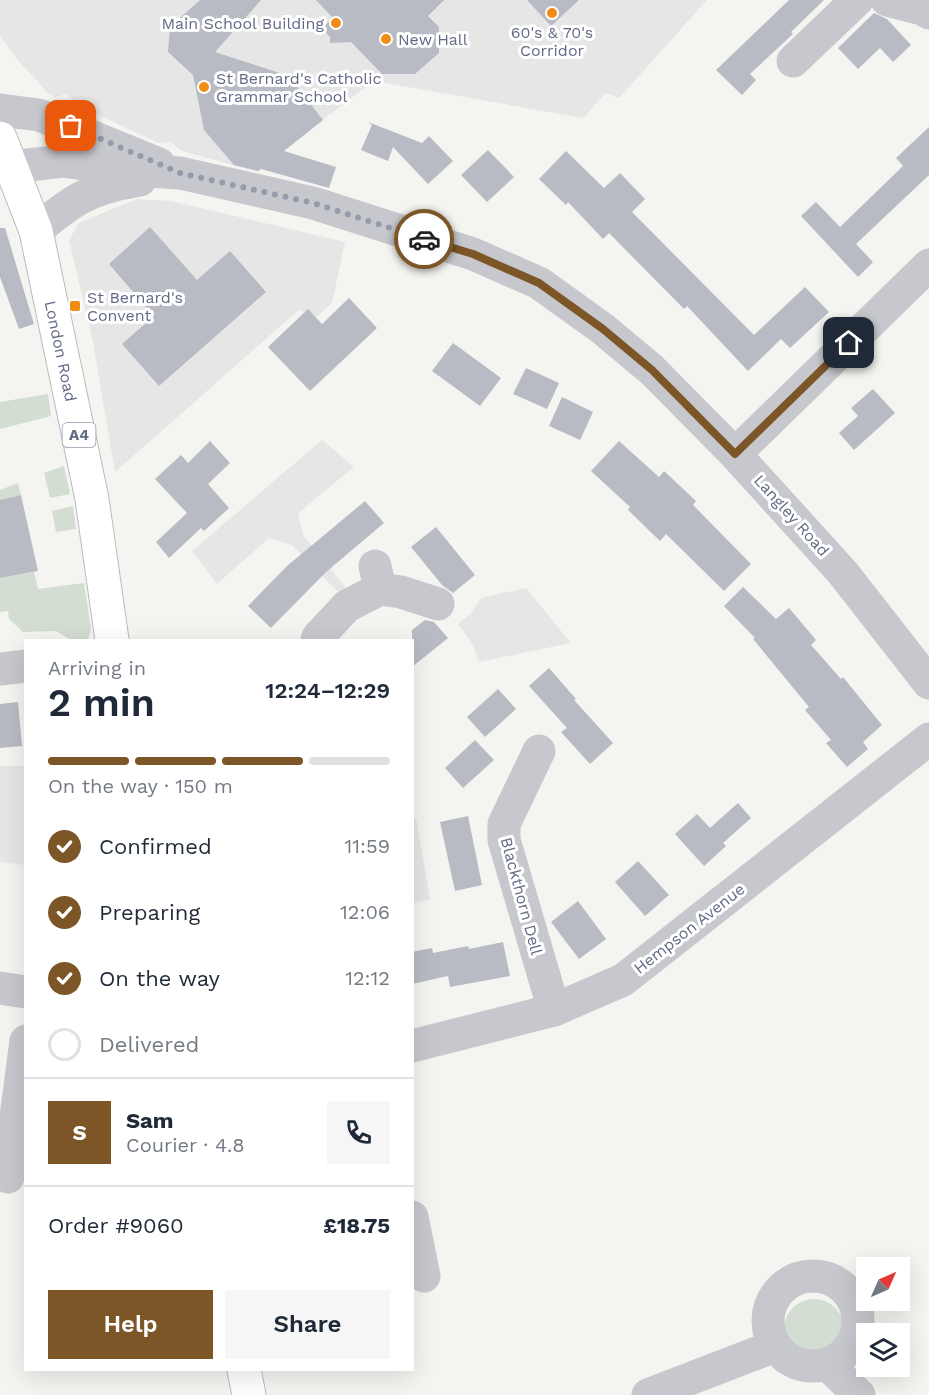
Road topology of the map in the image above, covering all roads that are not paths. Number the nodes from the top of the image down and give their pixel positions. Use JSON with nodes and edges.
{"nodes":[{"id":1,"x":857,"y":0,"type":"edge"},
{"id":2,"x":886,"y":0,"type":"edge"},
{"id":3,"x":926,"y":7,"type":"edge"},
{"id":4,"x":793,"y":61,"type":"dead end"},
{"id":5,"x":0,"y":110,"type":"edge"},
{"id":6,"x":6,"y":153,"type":"edge"},
{"id":7,"x":180,"y":173,"type":"junction"},
{"id":8,"x":36,"y":231,"type":"junction"},
{"id":9,"x":929,"y":265,"type":"edge"},
{"id":10,"x":735,"y":454,"type":"junction"},
{"id":11,"x":438,"y":604,"type":"dead end"},
{"id":12,"x":112,"y":639,"type":"edge"},
{"id":13,"x":318,"y":639,"type":"edge"},
{"id":14,"x":24,"y":666,"type":"edge"},
{"id":15,"x":0,"y":669,"type":"edge"},
{"id":16,"x":929,"y":683,"type":"edge"},
{"id":17,"x":929,"y":739,"type":"edge"},
{"id":18,"x":539,"y":751,"type":"dead end"},
{"id":19,"x":0,"y":988,"type":"edge"},
{"id":20,"x":24,"y":992,"type":"edge"},
{"id":21,"x":554,"y":1010,"type":"junction"},
{"id":22,"x":414,"y":1045,"type":"edge"},
{"id":23,"x":24,"y":1056,"type":"edge"},
{"id":24,"x":8,"y":1177,"type":"dead end"},
{"id":25,"x":414,"y":1227,"type":"edge"},
{"id":26,"x":424,"y":1276,"type":"dead end"},
{"id":27,"x":775,"y":1346,"type":"junction"},
{"id":28,"x":827,"y":1364,"type":"junction"},
{"id":29,"x":244,"y":1371,"type":"edge"},
{"id":30,"x":249,"y":1395,"type":"edge"},
{"id":31,"x":648,"y":1395,"type":"edge"},
{"id":32,"x":860,"y":1395,"type":"edge"}],
"edges":[{"from":1,"to":4,"type":"street"},
{"from":2,"to":3,"type":"street"},
{"from":5,"to":7,"type":"street","name":"Langley Road"},
{"from":6,"to":7,"type":"street","name":"Langley Road"},
{"from":6,"to":8,"type":"main road","name":"London Road","number":"A4"},
{"from":7,"to":8,"type":"street","name":"Langley Road"},
{"from":7,"to":10,"type":"street","name":"Langley Road"},
{"from":8,"to":12,"type":"main road","name":"London Road","number":"A4"},
{"from":9,"to":10,"type":"street"},
{"from":10,"to":16,"type":"street","name":"Langley Road"},
{"from":11,"to":13,"type":"street"},
{"from":14,"to":15,"type":"street"},
{"from":17,"to":21,"type":"street","name":"Hempson Avenue"},
{"from":18,"to":21,"type":"street","name":"Blackthorn Dell"},
{"from":19,"to":20,"type":"street"},
{"from":21,"to":22,"type":"street","name":"Hempson Avenue"},
{"from":23,"to":24,"type":"street"},
{"from":25,"to":26,"type":"street"},
{"from":27,"to":28,"type":"street"},
{"from":27,"to":28,"type":"street"},
{"from":27,"to":31,"type":"street"},
{"from":28,"to":32,"type":"street"},
{"from":29,"to":30,"type":"main road"}]}
